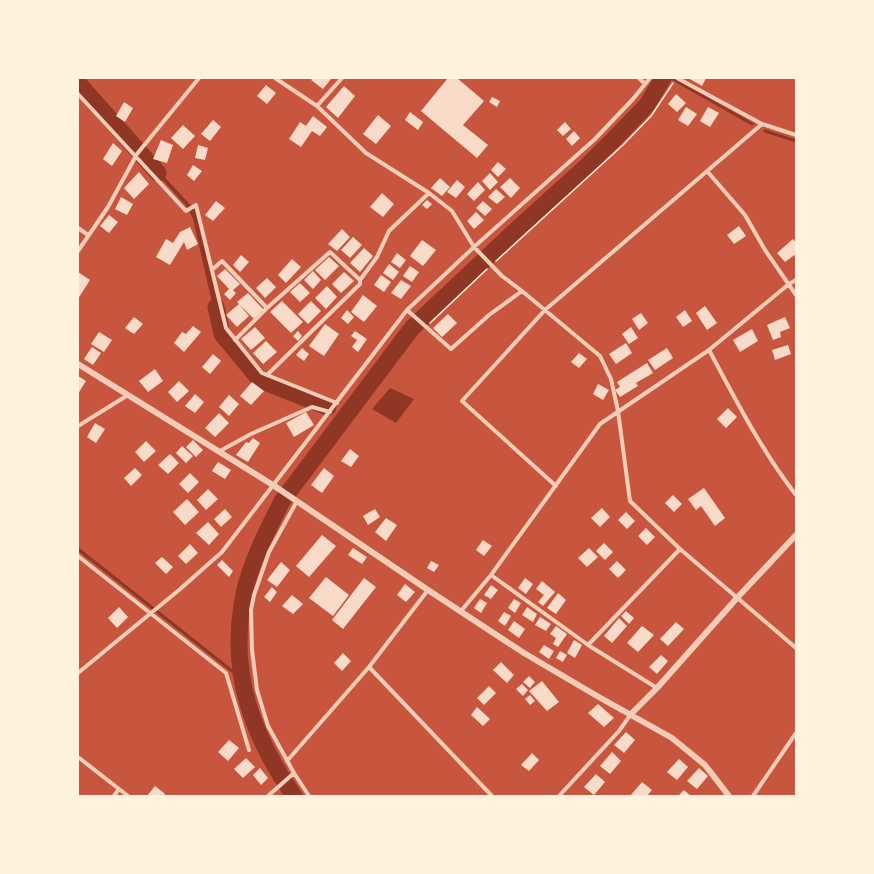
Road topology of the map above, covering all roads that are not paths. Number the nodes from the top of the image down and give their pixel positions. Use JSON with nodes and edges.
{"nodes":[{"id":1,"x":199,"y":78,"type":"edge"},
{"id":2,"x":275,"y":78,"type":"edge"},
{"id":3,"x":342,"y":78,"type":"edge"},
{"id":4,"x":640,"y":78,"type":"edge"},
{"id":5,"x":650,"y":78,"type":"edge"},
{"id":6,"x":676,"y":78,"type":"edge"},
{"id":7,"x":645,"y":84,"type":"junction"},
{"id":8,"x":78,"y":94,"type":"edge"},
{"id":9,"x":317,"y":106,"type":"junction"},
{"id":10,"x":762,"y":124,"type":"junction"},
{"id":11,"x":796,"y":135,"type":"edge"},
{"id":12,"x":136,"y":155,"type":"junction"},
{"id":13,"x":707,"y":171,"type":"junction"},
{"id":14,"x":429,"y":193,"type":"junction"},
{"id":15,"x":78,"y":228,"type":"edge"},
{"id":16,"x":88,"y":235,"type":"junction"},
{"id":17,"x":474,"y":247,"type":"junction"},
{"id":18,"x":78,"y":251,"type":"edge"},
{"id":19,"x":212,"y":269,"type":"junction"},
{"id":20,"x":360,"y":280,"type":"junction"},
{"id":21,"x":796,"y":280,"type":"edge"},
{"id":22,"x":789,"y":284,"type":"junction"},
{"id":23,"x":522,"y":291,"type":"junction"},
{"id":24,"x":796,"y":294,"type":"edge"},
{"id":25,"x":267,"y":308,"type":"junction"},
{"id":26,"x":407,"y":310,"type":"junction"},
{"id":27,"x":545,"y":310,"type":"junction"},
{"id":28,"x":235,"y":340,"type":"junction"},
{"id":29,"x":709,"y":350,"type":"junction"},
{"id":30,"x":78,"y":364,"type":"edge"},
{"id":31,"x":267,"y":374,"type":"junction"},
{"id":32,"x":129,"y":395,"type":"junction"},
{"id":33,"x":337,"y":403,"type":"junction"},
{"id":34,"x":618,"y":411,"type":"junction"},
{"id":35,"x":330,"y":412,"type":"junction"},
{"id":36,"x":78,"y":426,"type":"edge"},
{"id":37,"x":220,"y":451,"type":"junction"},
{"id":38,"x":273,"y":485,"type":"junction"},
{"id":39,"x":556,"y":486,"type":"junction"},
{"id":40,"x":796,"y":495,"type":"edge"},
{"id":41,"x":297,"y":501,"type":"junction"},
{"id":42,"x":796,"y":535,"type":"edge"},
{"id":43,"x":680,"y":549,"type":"junction"},
{"id":44,"x":78,"y":556,"type":"edge"},
{"id":45,"x":490,"y":575,"type":"junction"},
{"id":46,"x":428,"y":590,"type":"junction"},
{"id":47,"x":737,"y":598,"type":"junction"},
{"id":48,"x":461,"y":612,"type":"junction"},
{"id":49,"x":151,"y":613,"type":"junction"},
{"id":50,"x":588,"y":645,"type":"junction"},
{"id":51,"x":796,"y":648,"type":"edge"},
{"id":52,"x":369,"y":667,"type":"junction"},
{"id":53,"x":78,"y":673,"type":"edge"},
{"id":54,"x":657,"y":688,"type":"junction"},
{"id":55,"x":631,"y":714,"type":"junction"},
{"id":56,"x":796,"y":733,"type":"edge"},
{"id":57,"x":248,"y":750,"type":"dead end"},
{"id":58,"x":78,"y":757,"type":"edge"},
{"id":59,"x":287,"y":761,"type":"junction"},
{"id":60,"x":294,"y":774,"type":"junction"},
{"id":61,"x":119,"y":790,"type":"junction"},
{"id":62,"x":114,"y":796,"type":"edge"},
{"id":63,"x":128,"y":796,"type":"edge"},
{"id":64,"x":268,"y":796,"type":"edge"},
{"id":65,"x":309,"y":796,"type":"edge"},
{"id":66,"x":492,"y":796,"type":"edge"},
{"id":67,"x":559,"y":796,"type":"edge"},
{"id":68,"x":729,"y":796,"type":"edge"},
{"id":69,"x":753,"y":796,"type":"edge"}],
"edges":[{"from":1,"to":12,"type":"street"},
{"from":2,"to":9,"type":"street"},
{"from":3,"to":9,"type":"street"},
{"from":4,"to":7,"type":"street"},
{"from":5,"to":7,"type":"street"},
{"from":6,"to":10,"type":"street"},
{"from":7,"to":17,"type":"street"},
{"from":8,"to":12,"type":"street"},
{"from":9,"to":14,"type":"street"},
{"from":10,"to":11,"type":"street"},
{"from":10,"to":13,"type":"street"},
{"from":12,"to":16,"type":"street"},
{"from":12,"to":19,"type":"street"},
{"from":13,"to":22,"type":"street"},
{"from":13,"to":27,"type":"street"},
{"from":14,"to":17,"type":"street"},
{"from":14,"to":20,"type":"street"},
{"from":15,"to":16,"type":"street"},
{"from":16,"to":18,"type":"street"},
{"from":17,"to":23,"type":"street"},
{"from":17,"to":26,"type":"street"},
{"from":19,"to":25,"type":"street"},
{"from":19,"to":28,"type":"street"},
{"from":20,"to":25,"type":"street"},
{"from":20,"to":31,"type":"street"},
{"from":21,"to":22,"type":"street"},
{"from":22,"to":24,"type":"street"},
{"from":22,"to":29,"type":"street"},
{"from":23,"to":26,"type":"street"},
{"from":23,"to":27,"type":"street"},
{"from":25,"to":28,"type":"street"},
{"from":26,"to":33,"type":"street"},
{"from":27,"to":34,"type":"street"},
{"from":27,"to":39,"type":"street"},
{"from":28,"to":31,"type":"street"},
{"from":29,"to":34,"type":"street"},
{"from":29,"to":40,"type":"street"},
{"from":30,"to":32,"type":"street"},
{"from":31,"to":33,"type":"street"},
{"from":32,"to":36,"type":"street"},
{"from":32,"to":37,"type":"street"},
{"from":33,"to":35,"type":"street"},
{"from":34,"to":39,"type":"street"},
{"from":34,"to":43,"type":"street"},
{"from":35,"to":37,"type":"street"},
{"from":35,"to":38,"type":"street"},
{"from":37,"to":38,"type":"street"},
{"from":38,"to":41,"type":"street"},
{"from":38,"to":49,"type":"street"},
{"from":39,"to":45,"type":"street"},
{"from":41,"to":46,"type":"street"},
{"from":41,"to":59,"type":"street"},
{"from":42,"to":47,"type":"street"},
{"from":43,"to":47,"type":"street"},
{"from":43,"to":50,"type":"street"},
{"from":44,"to":49,"type":"street"},
{"from":45,"to":48,"type":"street"},
{"from":45,"to":50,"type":"street"},
{"from":46,"to":48,"type":"street"},
{"from":46,"to":52,"type":"street"},
{"from":47,"to":51,"type":"street"},
{"from":47,"to":54,"type":"street"},
{"from":48,"to":55,"type":"street"},
{"from":49,"to":53,"type":"street"},
{"from":49,"to":57,"type":"street"},
{"from":50,"to":54,"type":"street"},
{"from":52,"to":59,"type":"street"},
{"from":52,"to":66,"type":"street"},
{"from":54,"to":55,"type":"street"},
{"from":55,"to":67,"type":"street"},
{"from":55,"to":68,"type":"street"},
{"from":56,"to":69,"type":"street"},
{"from":58,"to":61,"type":"street"},
{"from":59,"to":60,"type":"street"},
{"from":60,"to":64,"type":"street"},
{"from":60,"to":65,"type":"street"},
{"from":61,"to":62,"type":"street"},
{"from":61,"to":63,"type":"street"}]}
